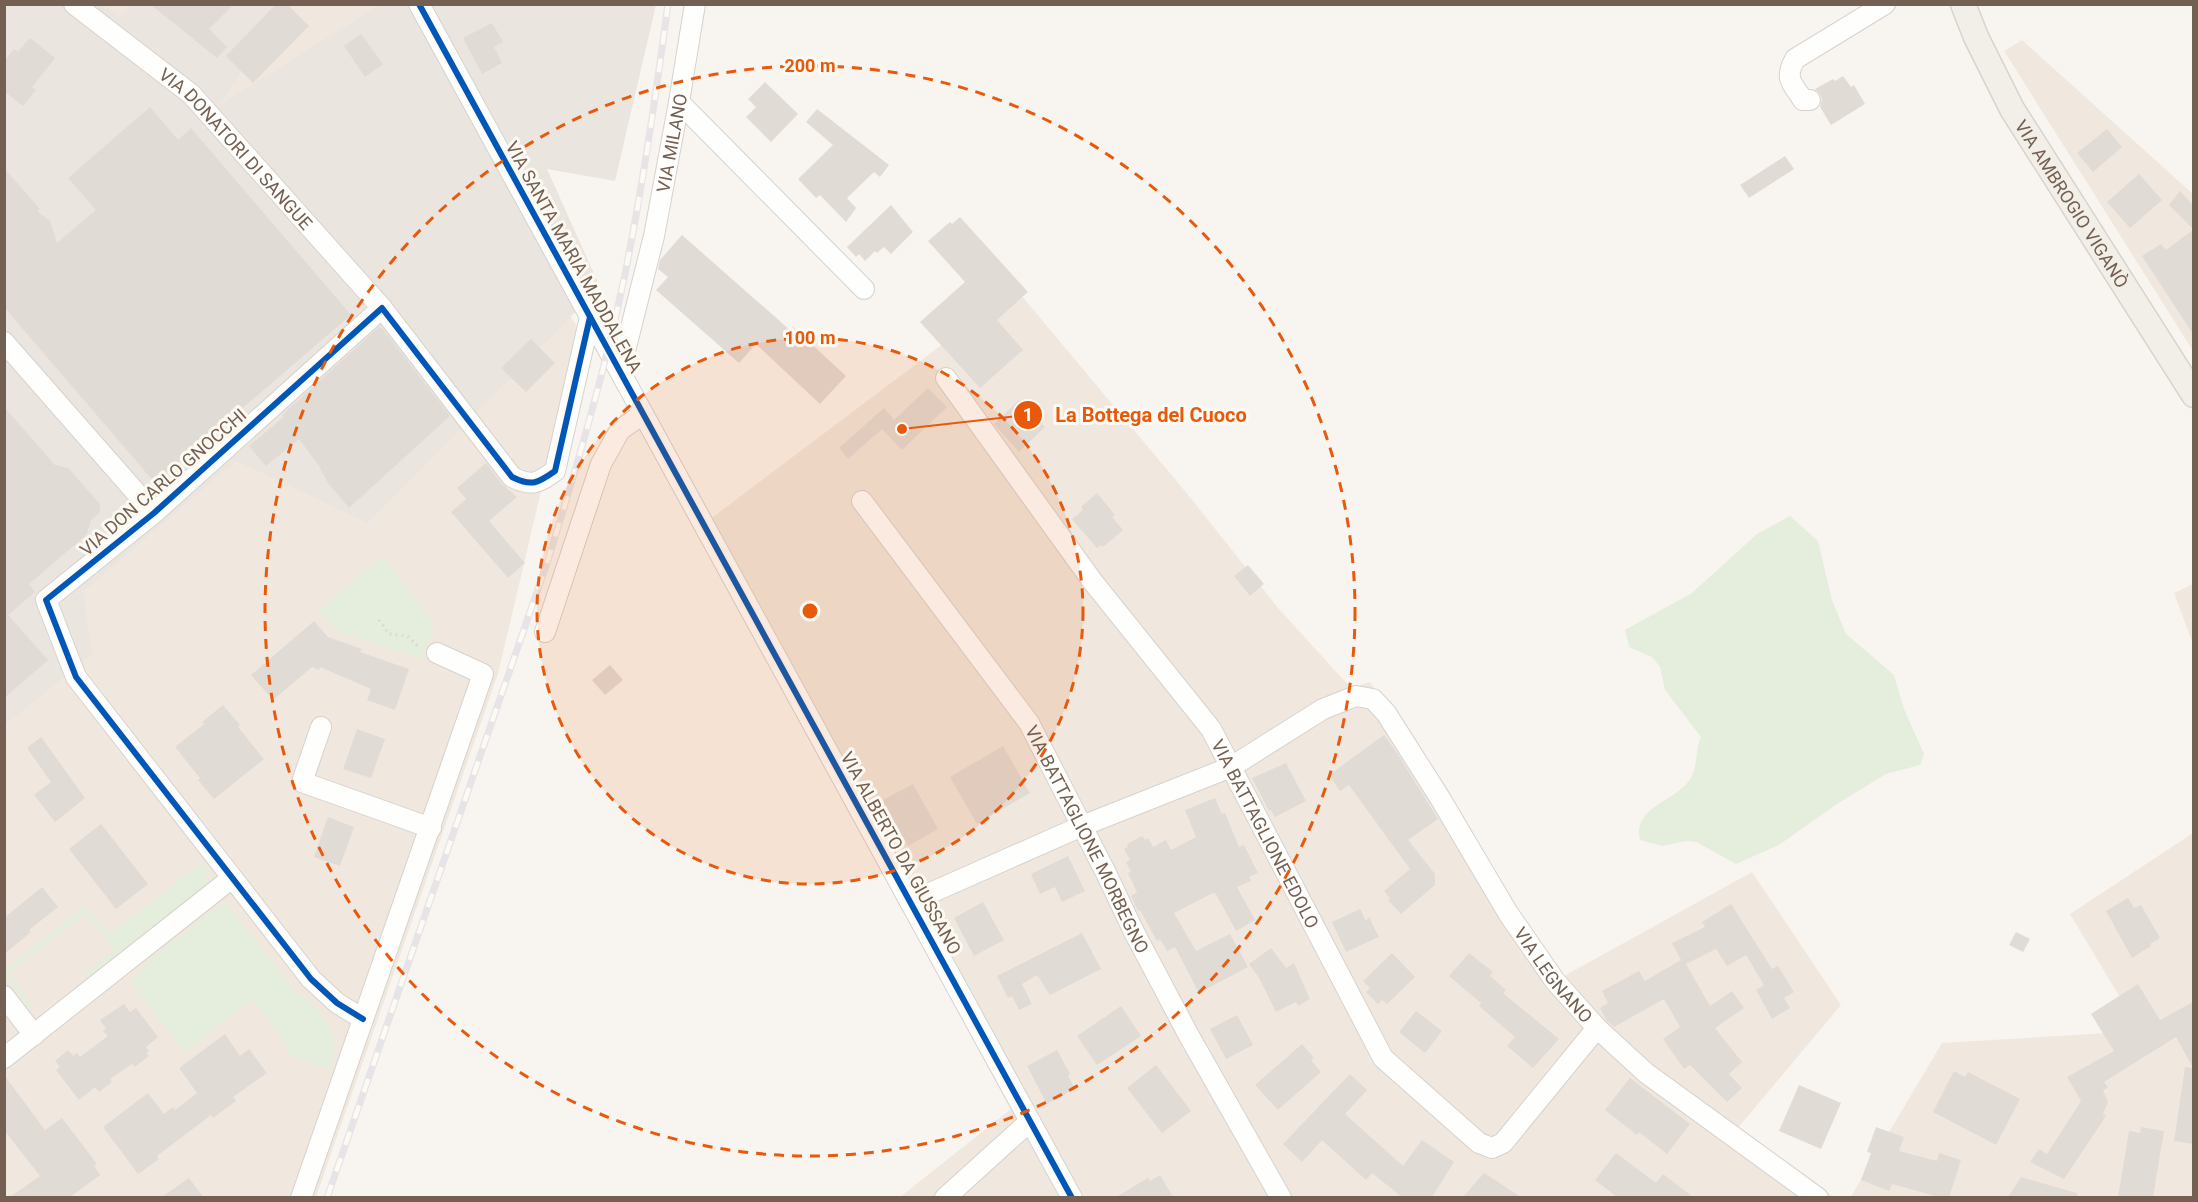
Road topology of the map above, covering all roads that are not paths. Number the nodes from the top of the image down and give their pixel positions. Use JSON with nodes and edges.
{"nodes":[{"id":1,"x":74,"y":4,"type":"edge"},
{"id":2,"x":419,"y":4,"type":"edge"},
{"id":3,"x":695,"y":4,"type":"edge"},
{"id":4,"x":1885,"y":4,"type":"edge"},
{"id":5,"x":1963,"y":4,"type":"edge"},
{"id":6,"x":1810,"y":100,"type":"dead end"},
{"id":7,"x":680,"y":102,"type":"junction"},
{"id":8,"x":864,"y":289,"type":"dead end"},
{"id":9,"x":381,"y":308,"type":"junction"},
{"id":10,"x":590,"y":317,"type":"junction"},
{"id":11,"x":4,"y":342,"type":"edge"},
{"id":12,"x":620,"y":371,"type":"junction"},
{"id":13,"x":946,"y":378,"type":"dead end"},
{"id":14,"x":2193,"y":395,"type":"edge"},
{"id":15,"x":643,"y":414,"type":"junction"},
{"id":16,"x":862,"y":501,"type":"dead end"},
{"id":17,"x":154,"y":513,"type":"junction"},
{"id":18,"x":705,"y":523,"type":"joint"},
{"id":19,"x":545,"y":632,"type":"dead end"},
{"id":20,"x":437,"y":653,"type":"road end"},
{"id":21,"x":321,"y":727,"type":"dead end"},
{"id":22,"x":1231,"y":767,"type":"junction"},
{"id":23,"x":1082,"y":826,"type":"junction"},
{"id":24,"x":431,"y":828,"type":"junction"},
{"id":25,"x":232,"y":878,"type":"junction"},
{"id":26,"x":910,"y":902,"type":"junction"},
{"id":27,"x":4,"y":996,"type":"edge"},
{"id":28,"x":363,"y":1019,"type":"junction"},
{"id":29,"x":1597,"y":1028,"type":"junction"},
{"id":30,"x":34,"y":1035,"type":"junction"},
{"id":31,"x":4,"y":1058,"type":"edge"},
{"id":32,"x":1030,"y":1121,"type":"junction"},
{"id":33,"x":301,"y":1197,"type":"edge"},
{"id":34,"x":945,"y":1197,"type":"edge"},
{"id":35,"x":1072,"y":1197,"type":"edge"},
{"id":36,"x":1281,"y":1197,"type":"edge"},
{"id":37,"x":1818,"y":1197,"type":"edge"}],
"edges":[{"from":1,"to":9,"type":"street","name":"VIA DONATORI DI SANGUE"},
{"from":2,"to":10,"type":"street","name":"VIA SANTA MARIA MADDALENA"},
{"from":3,"to":7,"type":"street"},
{"from":4,"to":6,"type":"street"},
{"from":5,"to":14,"type":"main road","name":"VIA AMBROGIO VIGANÒ"},
{"from":7,"to":8,"type":"street","name":"VIA MILANO"},
{"from":7,"to":12,"type":"street","name":"VIA MILANO"},
{"from":9,"to":10,"type":"street"},
{"from":9,"to":17,"type":"street","name":"VIA DON CARLO GNOCCHI"},
{"from":10,"to":12,"type":"street","name":"VIA SANTA MARIA MADDALENA"},
{"from":11,"to":17,"type":"street"},
{"from":12,"to":15,"type":"street","name":"VIA SANTA MARIA MADDALENA"},
{"from":13,"to":22,"type":"street","name":"VIA BATTAGLIONE EDOLO"},
{"from":15,"to":18,"type":"street","name":"VIA SANTA MARIA MADDALENA"},
{"from":15,"to":19,"type":"street"},
{"from":16,"to":23,"type":"street","name":"VIA BATTAGLIONE MORBEGNO"},
{"from":17,"to":25,"type":"street","name":"VIA DON CARLO GNOCCHI"},
{"from":18,"to":26,"type":"street","name":"VIA ALBERTO DA GIUSSANO"},
{"from":20,"to":24,"type":"street"},
{"from":21,"to":24,"type":"street"},
{"from":22,"to":23,"type":"street"},
{"from":22,"to":29,"type":"street","name":"VIA LEGNANO"},
{"from":22,"to":29,"type":"street","name":"VIA BATTAGLIONE EDOLO"},
{"from":23,"to":26,"type":"street"},
{"from":23,"to":36,"type":"street","name":"VIA BATTAGLIONE MORBEGNO"},
{"from":24,"to":28,"type":"street"},
{"from":25,"to":28,"type":"street","name":"VIA DON CARLO GNOCCHI"},
{"from":25,"to":30,"type":"street"},
{"from":26,"to":32,"type":"street","name":"VIA ALBERTO DA GIUSSANO"},
{"from":27,"to":30,"type":"street"},
{"from":28,"to":33,"type":"street"},
{"from":29,"to":37,"type":"street","name":"VIA LEGNANO"},
{"from":30,"to":31,"type":"street"},
{"from":32,"to":34,"type":"street"},
{"from":32,"to":35,"type":"street","name":"VIA ALBERTO DA GIUSSANO"}]}
